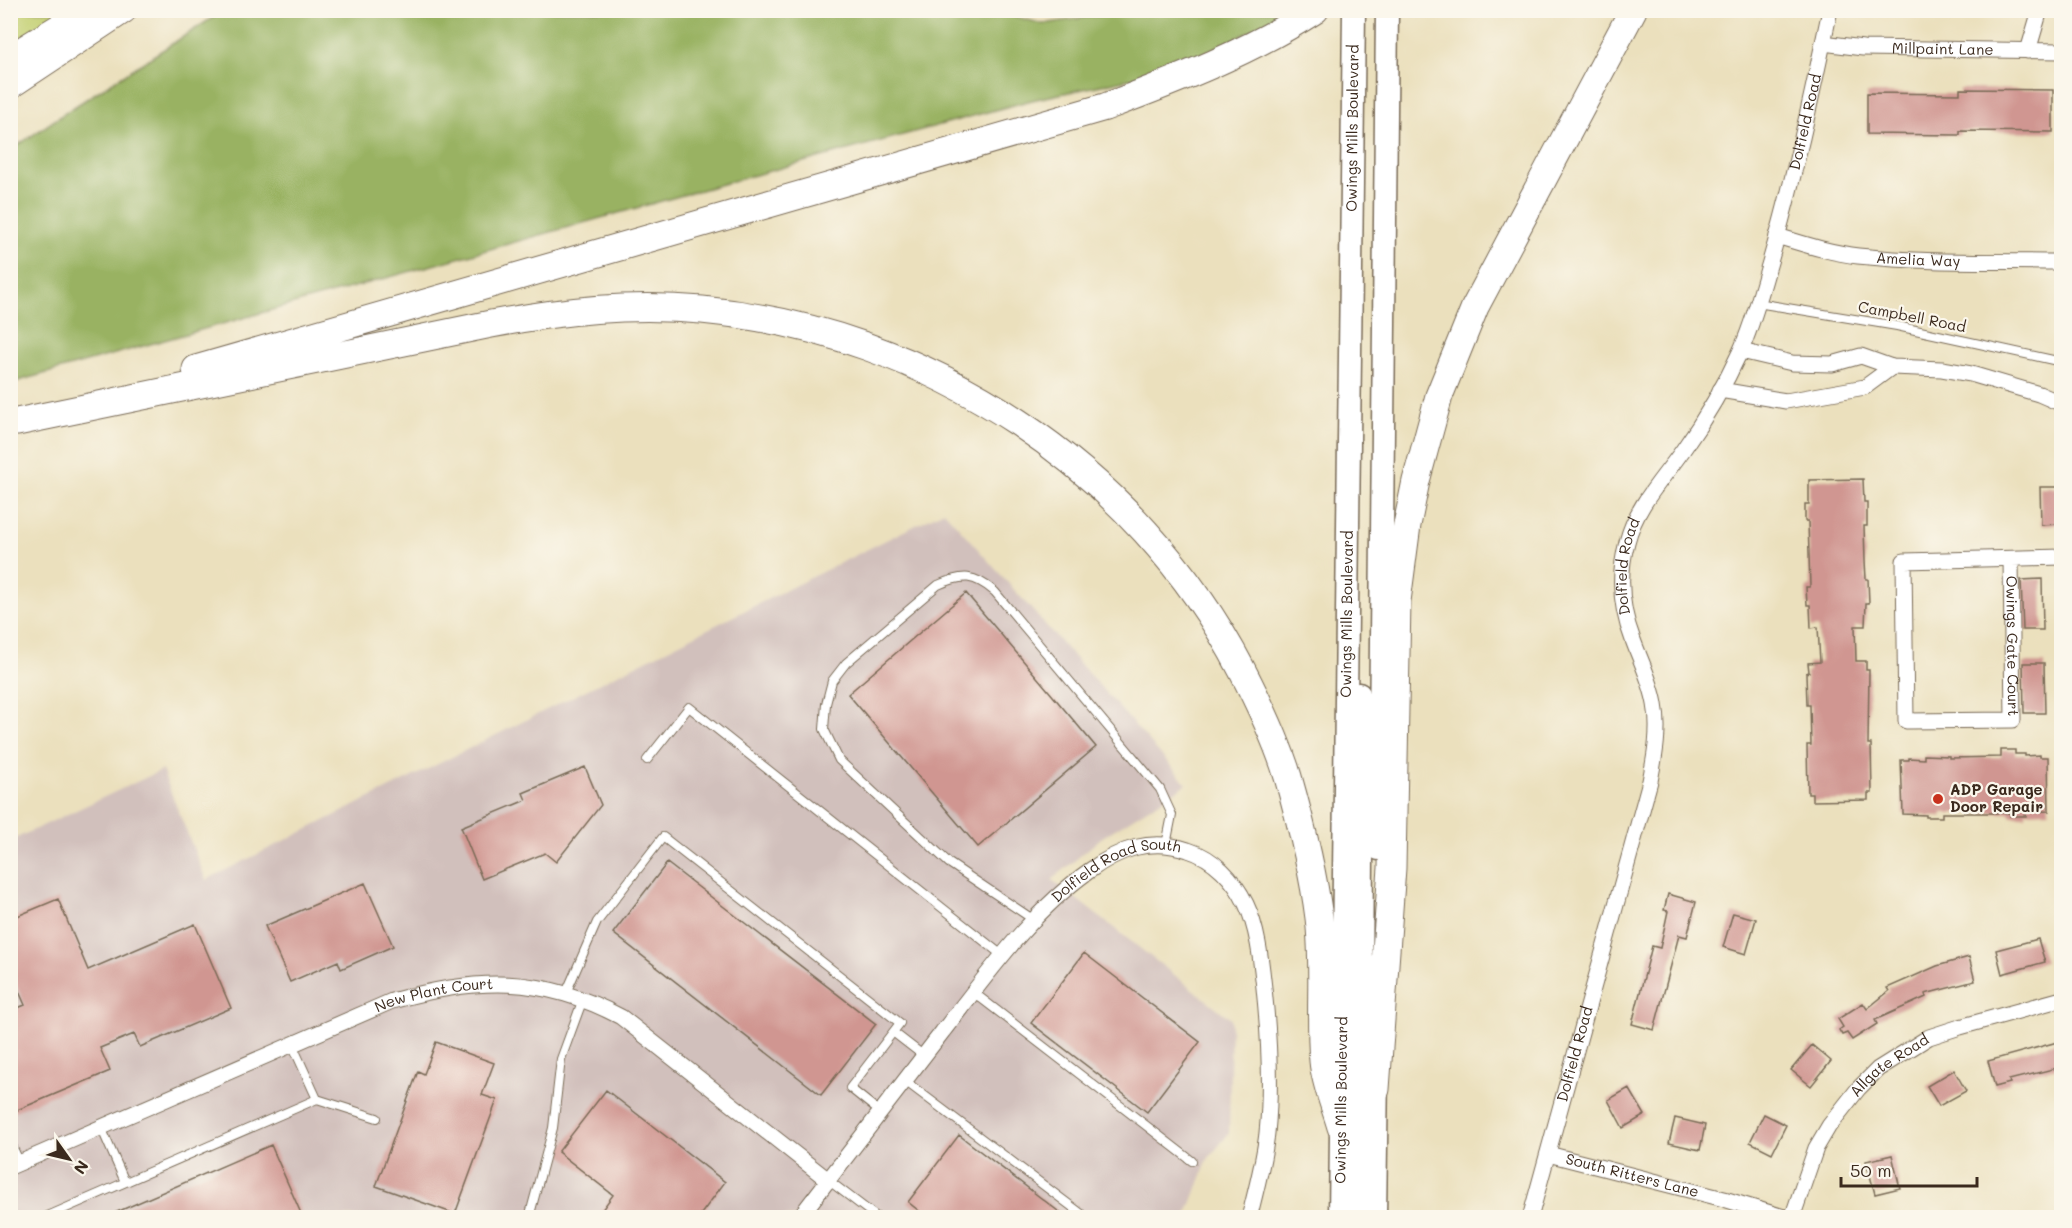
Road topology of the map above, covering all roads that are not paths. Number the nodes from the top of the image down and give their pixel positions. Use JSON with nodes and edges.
{"nodes":[{"id":1,"x":88,"y":10,"type":"edge"},
{"id":2,"x":123,"y":10,"type":"edge"},
{"id":3,"x":1315,"y":10,"type":"edge"},
{"id":4,"x":1354,"y":10,"type":"edge"},
{"id":5,"x":1387,"y":10,"type":"edge"},
{"id":6,"x":1633,"y":10,"type":"edge"},
{"id":7,"x":1649,"y":10,"type":"edge"},
{"id":8,"x":1830,"y":10,"type":"edge"},
{"id":9,"x":2040,"y":10,"type":"edge"},
{"id":10,"x":1823,"y":43,"type":"junction"},
{"id":11,"x":2028,"y":51,"type":"junction"},
{"id":12,"x":2061,"y":51,"type":"edge"},
{"id":13,"x":10,"y":58,"type":"edge"},
{"id":14,"x":10,"y":85,"type":"edge"},
{"id":15,"x":1567,"y":137,"type":"junction"},
{"id":16,"x":1778,"y":236,"type":"junction"},
{"id":17,"x":2061,"y":262,"type":"edge"},
{"id":18,"x":1757,"y":303,"type":"junction"},
{"id":19,"x":1741,"y":351,"type":"junction"},
{"id":20,"x":2061,"y":362,"type":"edge"},
{"id":21,"x":1832,"y":364,"type":"junction"},
{"id":22,"x":1892,"y":367,"type":"junction"},
{"id":23,"x":1720,"y":390,"type":"junction"},
{"id":24,"x":1834,"y":392,"type":"junction"},
{"id":25,"x":2061,"y":404,"type":"edge"},
{"id":26,"x":14,"y":423,"type":"edge"},
{"id":27,"x":2061,"y":557,"type":"edge"},
{"id":28,"x":2011,"y":560,"type":"junction"},
{"id":29,"x":1348,"y":576,"type":"junction"},
{"id":30,"x":647,"y":760,"type":"dead end"},
{"id":31,"x":1166,"y":845,"type":"junction"},
{"id":32,"x":1034,"y":921,"type":"junction"},
{"id":33,"x":1003,"y":956,"type":"junction"},
{"id":34,"x":973,"y":992,"type":"junction"},
{"id":35,"x":566,"y":993,"type":"junction"},
{"id":36,"x":583,"y":999,"type":"junction"},
{"id":37,"x":2061,"y":999,"type":"edge"},
{"id":38,"x":893,"y":1032,"type":"junction"},
{"id":39,"x":292,"y":1044,"type":"junction"},
{"id":40,"x":924,"y":1056,"type":"junction"},
{"id":41,"x":905,"y":1081,"type":"junction"},
{"id":42,"x":1376,"y":1089,"type":"junction"},
{"id":43,"x":317,"y":1100,"type":"junction"},
{"id":44,"x":880,"y":1112,"type":"junction"},
{"id":45,"x":377,"y":1118,"type":"dead end"},
{"id":46,"x":101,"y":1127,"type":"junction"},
{"id":47,"x":1341,"y":1127,"type":"junction"},
{"id":48,"x":10,"y":1142,"type":"edge"},
{"id":49,"x":1548,"y":1154,"type":"junction"},
{"id":50,"x":1192,"y":1161,"type":"dead end"},
{"id":51,"x":15,"y":1165,"type":"edge"},
{"id":52,"x":828,"y":1180,"type":"junction"},
{"id":53,"x":125,"y":1182,"type":"junction"},
{"id":54,"x":530,"y":1214,"type":"dead end"},
{"id":55,"x":44,"y":1218,"type":"edge"},
{"id":56,"x":799,"y":1218,"type":"edge"},
{"id":57,"x":878,"y":1218,"type":"edge"},
{"id":58,"x":1087,"y":1218,"type":"edge"},
{"id":59,"x":1249,"y":1218,"type":"edge"},
{"id":60,"x":1340,"y":1218,"type":"edge"},
{"id":61,"x":1359,"y":1218,"type":"edge"},
{"id":62,"x":1375,"y":1218,"type":"edge"},
{"id":63,"x":1530,"y":1218,"type":"edge"},
{"id":64,"x":1787,"y":1218,"type":"edge"},
{"id":65,"x":1792,"y":1218,"type":"edge"}],
"edges":[{"from":1,"to":13,"type":"highway"},
{"from":2,"to":14,"type":"highway"},
{"from":3,"to":26,"type":"highway"},
{"from":4,"to":29,"type":"main road","name":"Owings Mills Boulevard"},
{"from":5,"to":42,"type":"main road"},
{"from":6,"to":15,"type":"highway"},
{"from":7,"to":15,"type":"highway"},
{"from":8,"to":10,"type":"street","name":"Dolfield Road"},
{"from":9,"to":11,"type":"street"},
{"from":10,"to":11,"type":"street","name":"Millpaint Lane"},
{"from":10,"to":16,"type":"street","name":"Dolfield Road"},
{"from":11,"to":12,"type":"street","name":"Millpaint Lane"},
{"from":15,"to":42,"type":"highway"},
{"from":16,"to":17,"type":"street","name":"Amelia Way"},
{"from":16,"to":18,"type":"street","name":"Dolfield Road"},
{"from":18,"to":19,"type":"street","name":"Dolfield Road"},
{"from":18,"to":20,"type":"lane","name":"Campbell Road"},
{"from":19,"to":21,"type":"street"},
{"from":19,"to":23,"type":"street","name":"Dolfield Road"},
{"from":21,"to":22,"type":"street"},
{"from":21,"to":24,"type":"street"},
{"from":22,"to":24,"type":"street"},
{"from":22,"to":25,"type":"street"},
{"from":23,"to":24,"type":"street"},
{"from":23,"to":49,"type":"street","name":"Dolfield Road"},
{"from":26,"to":47,"type":"highway"},
{"from":27,"to":28,"type":"street","name":"Owings Gate Court"},
{"from":28,"to":28,"type":"street","name":"Owings Gate Court"},
{"from":29,"to":47,"type":"main road","name":"Owings Mills Boulevard"},
{"from":29,"to":61,"type":"main road"},
{"from":30,"to":33,"type":"lane"},
{"from":31,"to":32,"type":"street","name":"Dolfield Road South"},
{"from":31,"to":32,"type":"lane"},
{"from":31,"to":59,"type":"street","name":"Dolfield Road South"},
{"from":32,"to":33,"type":"street","name":"Dolfield Road South"},
{"from":33,"to":34,"type":"street","name":"Dolfield Road South"},
{"from":34,"to":40,"type":"street","name":"Dolfield Road South"},
{"from":34,"to":50,"type":"lane"},
{"from":35,"to":36,"type":"street","name":"New Plant Court"},
{"from":35,"to":38,"type":"lane"},
{"from":35,"to":39,"type":"street","name":"New Plant Court"},
{"from":36,"to":52,"type":"street","name":"New Plant Court"},
{"from":36,"to":54,"type":"lane"},
{"from":37,"to":65,"type":"street","name":"Allgate Road"},
{"from":38,"to":40,"type":"lane"},
{"from":38,"to":44,"type":"lane"},
{"from":39,"to":43,"type":"lane"},
{"from":39,"to":46,"type":"street","name":"New Plant Court"},
{"from":40,"to":41,"type":"street","name":"Dolfield Road South"},
{"from":41,"to":44,"type":"street","name":"Dolfield Road South"},
{"from":41,"to":58,"type":"lane"},
{"from":42,"to":62,"type":"main road"},
{"from":43,"to":45,"type":"lane"},
{"from":43,"to":53,"type":"lane"},
{"from":44,"to":52,"type":"street","name":"Dolfield Road South"},
{"from":46,"to":51,"type":"street","name":"New Plant Court"},
{"from":46,"to":53,"type":"lane"},
{"from":47,"to":60,"type":"main road","name":"Owings Mills Boulevard"},
{"from":48,"to":51,"type":"lane"},
{"from":49,"to":63,"type":"street","name":"Dolfield Road"},
{"from":49,"to":64,"type":"street","name":"South Ritters Lane"},
{"from":52,"to":56,"type":"street","name":"Dolfield Road South"},
{"from":52,"to":57,"type":"lane"},
{"from":53,"to":55,"type":"lane"}]}
